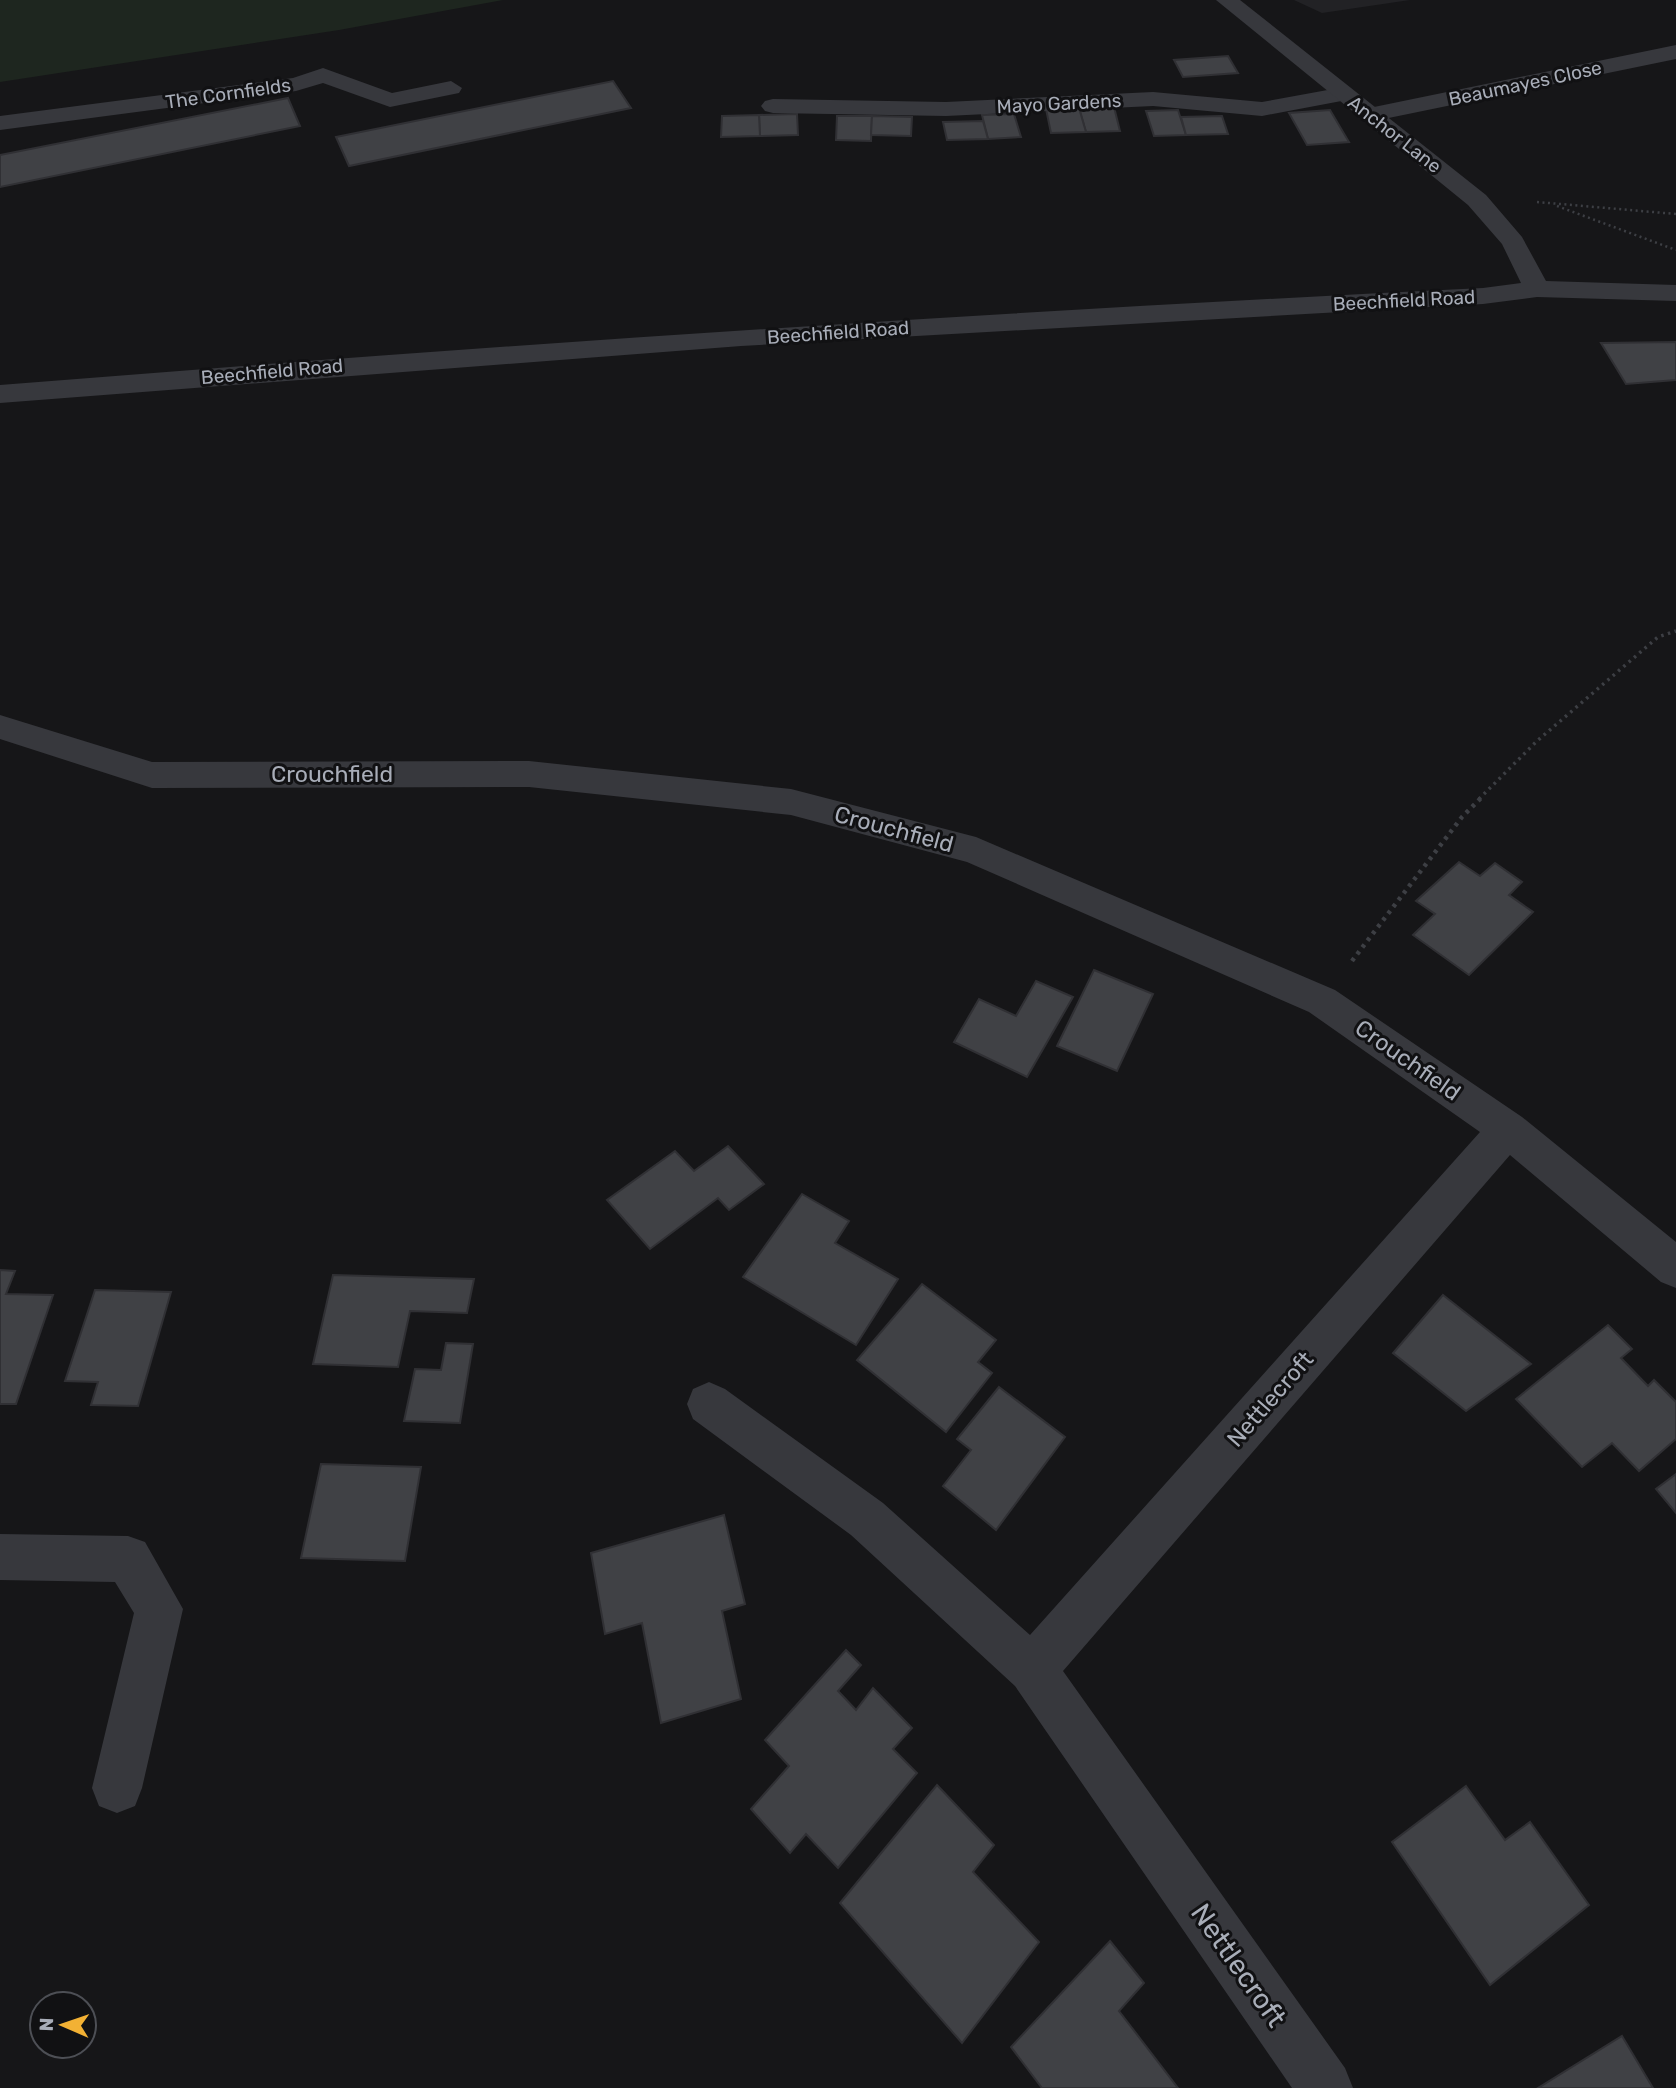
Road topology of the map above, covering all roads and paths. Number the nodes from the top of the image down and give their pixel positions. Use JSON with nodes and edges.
{"nodes":[{"id":1,"x":1227,"y":0,"type":"edge"},
{"id":2,"x":1676,"y":52,"type":"edge"},
{"id":3,"x":451,"y":88,"type":"dead end"},
{"id":4,"x":1344,"y":94,"type":"junction"},
{"id":5,"x":773,"y":106,"type":"dead end"},
{"id":6,"x":1374,"y":114,"type":"junction"},
{"id":7,"x":0,"y":123,"type":"edge"},
{"id":8,"x":1477,"y":200,"type":"junction"},
{"id":9,"x":1550,"y":203,"type":"junction"},
{"id":10,"x":1676,"y":214,"type":"edge"},
{"id":11,"x":1676,"y":250,"type":"edge"},
{"id":12,"x":1537,"y":289,"type":"junction"},
{"id":13,"x":1676,"y":293,"type":"edge"},
{"id":14,"x":0,"y":394,"type":"edge"},
{"id":15,"x":1676,"y":631,"type":"edge"},
{"id":16,"x":0,"y":727,"type":"edge"},
{"id":17,"x":1322,"y":1001,"type":"junction"},
{"id":18,"x":1508,"y":1129,"type":"junction"},
{"id":19,"x":1676,"y":1268,"type":"edge"},
{"id":20,"x":709,"y":1404,"type":"dead end"},
{"id":21,"x":0,"y":1557,"type":"edge"},
{"id":22,"x":1032,"y":1669,"type":"junction"},
{"id":23,"x":117,"y":1788,"type":"dead end"},
{"id":24,"x":1325,"y":2088,"type":"edge"}],
"edges":[{"from":1,"to":4,"type":"street","name":"Anchor Lane"},
{"from":2,"to":6,"type":"street","name":"Beaumayes Close"},
{"from":3,"to":7,"type":"street","name":"The Cornfields"},
{"from":4,"to":5,"type":"street","name":"Mayo Gardens"},
{"from":4,"to":6,"type":"street","name":"Anchor Lane"},
{"from":6,"to":8,"type":"street","name":"Anchor Lane"},
{"from":8,"to":9,"type":"path"},
{"from":8,"to":12,"type":"street","name":"Anchor Lane"},
{"from":9,"to":10,"type":"path"},
{"from":9,"to":11,"type":"path"},
{"from":12,"to":13,"type":"street","name":"Beechfield Road"},
{"from":12,"to":14,"type":"street","name":"Beechfield Road"},
{"from":15,"to":17,"type":"path"},
{"from":16,"to":17,"type":"street","name":"Crouchfield"},
{"from":17,"to":18,"type":"street","name":"Crouchfield"},
{"from":18,"to":19,"type":"street","name":"Crouchfield"},
{"from":18,"to":22,"type":"street","name":"Nettlecroft"},
{"from":20,"to":22,"type":"street","name":"Nettlecroft"},
{"from":21,"to":23,"type":"street"},
{"from":22,"to":24,"type":"street","name":"Nettlecroft"}]}
